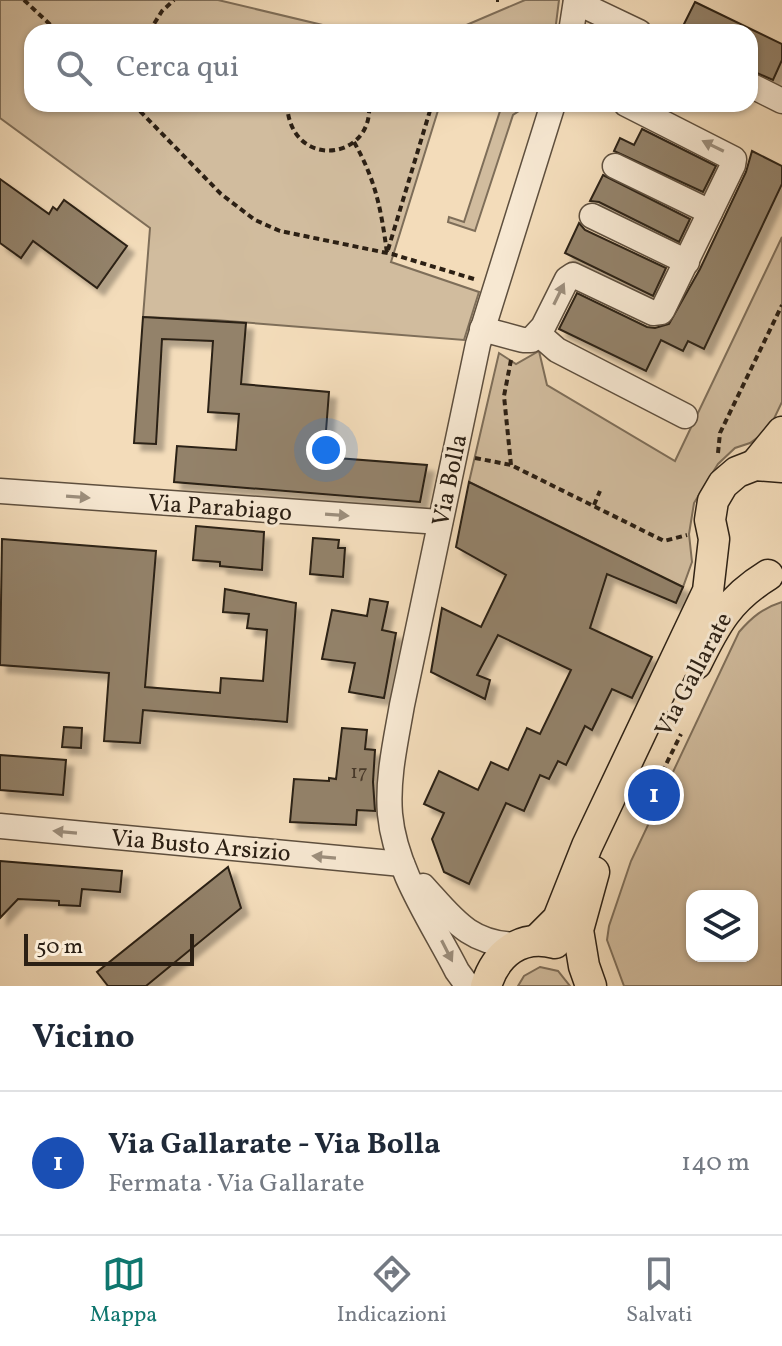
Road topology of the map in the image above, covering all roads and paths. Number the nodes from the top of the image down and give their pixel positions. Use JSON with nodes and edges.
{"nodes":[{"id":1,"x":24,"y":0,"type":"edge"},
{"id":2,"x":174,"y":0,"type":"edge"},
{"id":3,"x":576,"y":1,"type":"edge"},
{"id":4,"x":50,"y":24,"type":"edge"},
{"id":5,"x":154,"y":24,"type":"edge"},
{"id":6,"x":572,"y":24,"type":"edge"},
{"id":7,"x":623,"y":24,"type":"edge"},
{"id":8,"x":758,"y":89,"type":"edge"},
{"id":9,"x":782,"y":101,"type":"edge"},
{"id":10,"x":141,"y":112,"type":"edge"},
{"id":11,"x":287,"y":112,"type":"edge"},
{"id":12,"x":370,"y":112,"type":"edge"},
{"id":13,"x":430,"y":112,"type":"edge"},
{"id":14,"x":550,"y":112,"type":"edge"},
{"id":15,"x":642,"y":112,"type":"edge"},
{"id":16,"x":354,"y":142,"type":"junction"},
{"id":17,"x":615,"y":166,"type":"dead end"},
{"id":18,"x":710,"y":212,"type":"junction"},
{"id":19,"x":592,"y":216,"type":"dead end"},
{"id":20,"x":387,"y":253,"type":"junction"},
{"id":21,"x":687,"y":262,"type":"junction"},
{"id":22,"x":476,"y":279,"type":"dead end"},
{"id":23,"x":782,"y":305,"type":"edge"},
{"id":24,"x":482,"y":329,"type":"junction"},
{"id":25,"x":525,"y":338,"type":"junction"},
{"id":26,"x":685,"y":416,"type":"dead end"},
{"id":27,"x":782,"y":432,"type":"edge"},
{"id":28,"x":469,"y":457,"type":"dead end"},
{"id":29,"x":717,"y":463,"type":"dead end"},
{"id":30,"x":511,"y":465,"type":"junction"},
{"id":31,"x":769,"y":466,"type":"edge"},
{"id":32,"x":0,"y":491,"type":"edge"},
{"id":33,"x":600,"y":491,"type":"dead end"},
{"id":34,"x":594,"y":505,"type":"junction"},
{"id":35,"x":440,"y":522,"type":"junction"},
{"id":36,"x":703,"y":537,"type":"junction"},
{"id":37,"x":775,"y":573,"type":"edge"},
{"id":38,"x":681,"y":734,"type":"dead end"},
{"id":39,"x":649,"y":799,"type":"dead end"},
{"id":40,"x":0,"y":826,"type":"edge"},
{"id":41,"x":402,"y":864,"type":"junction"},
{"id":42,"x":527,"y":942,"type":"junction"},
{"id":43,"x":588,"y":976,"type":"edge"},
{"id":44,"x":468,"y":986,"type":"edge"},
{"id":45,"x":486,"y":986,"type":"edge"}],
"edges":[{"from":1,"to":4,"type":"path"},
{"from":2,"to":5,"type":"path"},
{"from":3,"to":6,"type":"street"},
{"from":3,"to":7,"type":"street"},
{"from":8,"to":9,"type":"street"},
{"from":10,"to":20,"type":"path"},
{"from":11,"to":16,"type":"path"},
{"from":12,"to":16,"type":"path"},
{"from":13,"to":20,"type":"path"},
{"from":14,"to":24,"type":"street","name":"Via Bolla"},
{"from":18,"to":15,"type":"street","one_way":true},
{"from":16,"to":20,"type":"path"},
{"from":17,"to":18,"type":"street"},
{"from":18,"to":21,"type":"street"},
{"from":19,"to":21,"type":"street"},
{"from":20,"to":22,"type":"path"},
{"from":25,"to":21,"type":"street","one_way":true},
{"from":23,"to":29,"type":"path"},
{"from":24,"to":25,"type":"street"},
{"from":24,"to":35,"type":"street","name":"Via Bolla"},
{"from":25,"to":26,"type":"street"},
{"from":25,"to":30,"type":"path"},
{"from":27,"to":31,"type":"main road","name":"Via Gallarate"},
{"from":28,"to":30,"type":"path"},
{"from":30,"to":34,"type":"path"},
{"from":31,"to":36,"type":"main road","name":"Via Gallarate"},
{"from":32,"to":35,"type":"street","name":"Via Parabiago","one_way":true},
{"from":33,"to":34,"type":"path"},
{"from":34,"to":36,"type":"path"},
{"from":35,"to":41,"type":"street","name":"Via Bolla"},
{"from":36,"to":37,"type":"main road","name":"Via Gallarate"},
{"from":36,"to":42,"type":"main road","name":"Via Gallarate"},
{"from":37,"to":43,"type":"main road","name":"Via Gallarate"},
{"from":38,"to":39,"type":"path"},
{"from":41,"to":40,"type":"street","name":"Via Busto Arsizio","one_way":true},
{"from":41,"to":42,"type":"street","name":"Via Bolla"},
{"from":41,"to":44,"type":"street","name":"Via Bolla","one_way":true},
{"from":42,"to":43,"type":"main road","name":"Via Gallarate"},
{"from":42,"to":45,"type":"main road","name":"Via Gallarate"}]}
